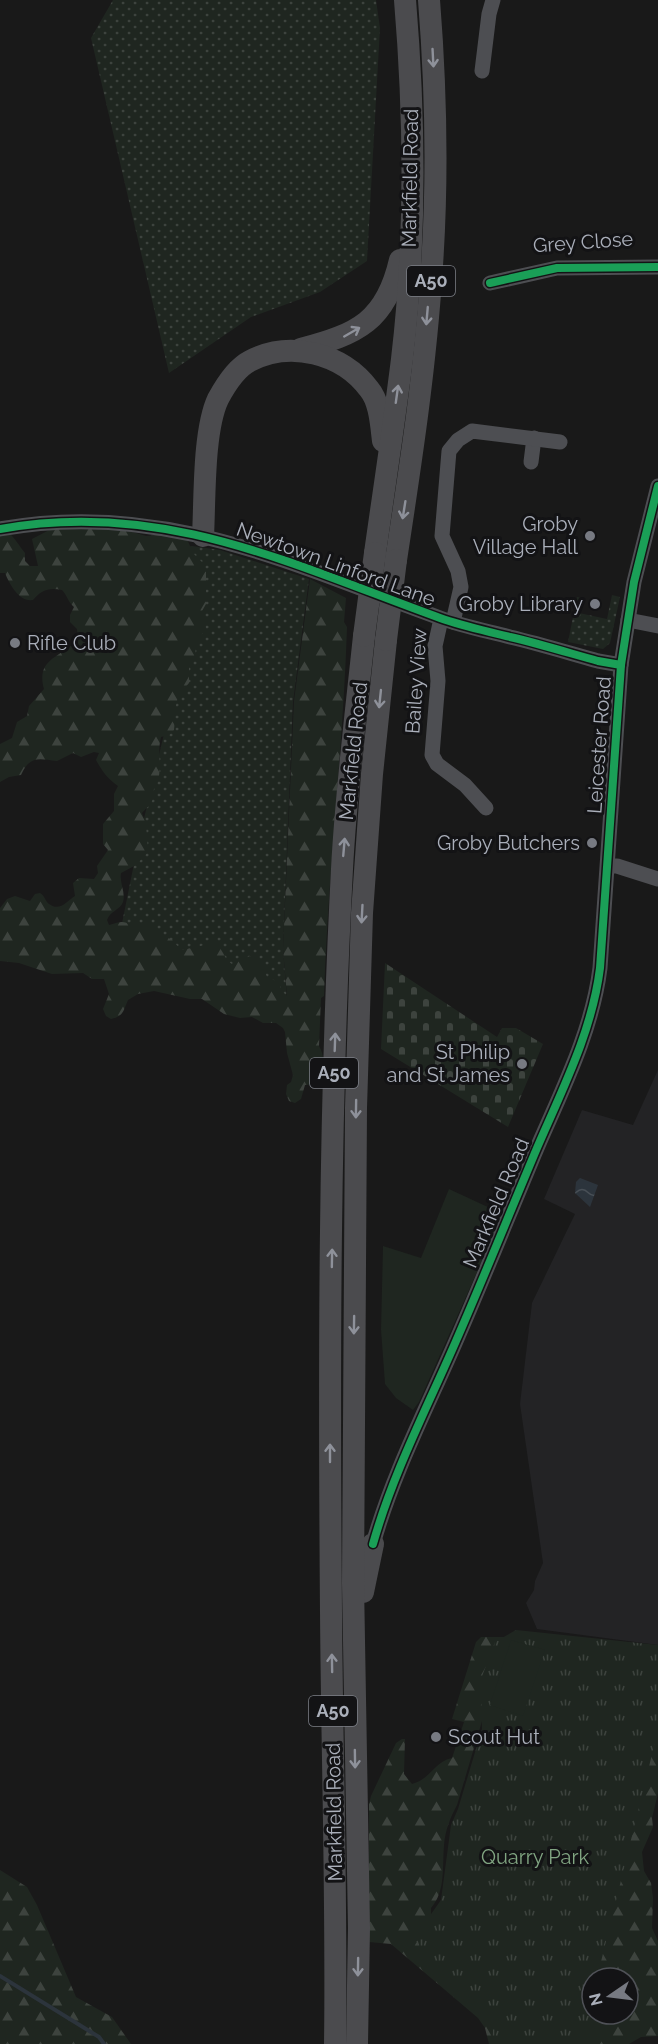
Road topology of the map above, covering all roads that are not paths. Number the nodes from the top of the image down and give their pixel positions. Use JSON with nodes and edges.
{"nodes":[{"id":1,"x":405,"y":0,"type":"edge"},
{"id":2,"x":429,"y":0,"type":"edge"},
{"id":3,"x":493,"y":0,"type":"edge"},
{"id":4,"x":482,"y":71,"type":"dead end"},
{"id":5,"x":411,"y":212,"type":"junction"},
{"id":6,"x":658,"y":259,"type":"edge"},
{"id":7,"x":658,"y":267,"type":"edge"},
{"id":8,"x":511,"y":269,"type":"dead end"},
{"id":9,"x":490,"y":283,"type":"dead end"},
{"id":10,"x":297,"y":350,"type":"junction"},
{"id":11,"x":534,"y":438,"type":"junction"},
{"id":12,"x":560,"y":442,"type":"dead end"},
{"id":13,"x":531,"y":462,"type":"dead end"},
{"id":14,"x":386,"y":473,"type":"junction"},
{"id":15,"x":658,"y":486,"type":"edge"},
{"id":16,"x":0,"y":529,"type":"edge"},
{"id":17,"x":203,"y":536,"type":"junction"},
{"id":18,"x":385,"y":556,"type":"junction"},
{"id":19,"x":628,"y":620,"type":"junction"},
{"id":20,"x":447,"y":621,"type":"junction"},
{"id":21,"x":658,"y":626,"type":"edge"},
{"id":22,"x":375,"y":638,"type":"junction"},
{"id":23,"x":621,"y":665,"type":"junction"},
{"id":24,"x":465,"y":810,"type":"dead end"},
{"id":25,"x":608,"y":866,"type":"junction"},
{"id":26,"x":658,"y":879,"type":"edge"},
{"id":27,"x":373,"y":1544,"type":"joint"},
{"id":28,"x":353,"y":1667,"type":"junction"},
{"id":29,"x":335,"y":2044,"type":"edge"},
{"id":30,"x":357,"y":2044,"type":"edge"}],
"edges":[{"from":1,"to":5,"type":"highway","name":"Markfield Road","number":"A50"},
{"from":2,"to":18,"type":"highway","name":"Markfield Road","number":"A50","one_way":true},
{"from":3,"to":4,"type":"street"},
{"from":10,"to":5,"type":"highway","one_way":true},
{"from":14,"to":5,"type":"highway","name":"Markfield Road","number":"A50","one_way":true},
{"from":6,"to":8,"type":"street","name":"Grey Close"},
{"from":7,"to":9,"type":"street"},
{"from":10,"to":14,"type":"highway"},
{"from":10,"to":17,"type":"highway"},
{"from":11,"to":12,"type":"street","name":"Bailey View"},
{"from":11,"to":13,"type":"street"},
{"from":11,"to":20,"type":"street","name":"Bailey View"},
{"from":14,"to":18,"type":"highway","name":"Markfield Road","number":"A50"},
{"from":15,"to":19,"type":"street","name":"Leicester Road"},
{"from":16,"to":17,"type":"street","name":"Newtown Linford Lane"},
{"from":17,"to":20,"type":"street","name":"Newtown Linford Lane"},
{"from":18,"to":22,"type":"highway","name":"Markfield Road","number":"A50","bridge":true},
{"from":19,"to":21,"type":"street"},
{"from":19,"to":23,"type":"street","name":"Leicester Road"},
{"from":20,"to":23,"type":"street","name":"Newtown Linford Lane"},
{"from":20,"to":24,"type":"street","name":"Bailey View"},
{"from":22,"to":28,"type":"highway","name":"Markfield Road","number":"A50","one_way":true},
{"from":29,"to":22,"type":"highway","name":"Markfield Road","number":"A50","one_way":true},
{"from":23,"to":25,"type":"street","name":"Leicester Road"},
{"from":25,"to":26,"type":"street"},
{"from":25,"to":27,"type":"street","name":"Markfield Road"},
{"from":27,"to":28,"type":"highway"},
{"from":28,"to":30,"type":"highway","name":"Markfield Road","number":"A50","one_way":true}]}
